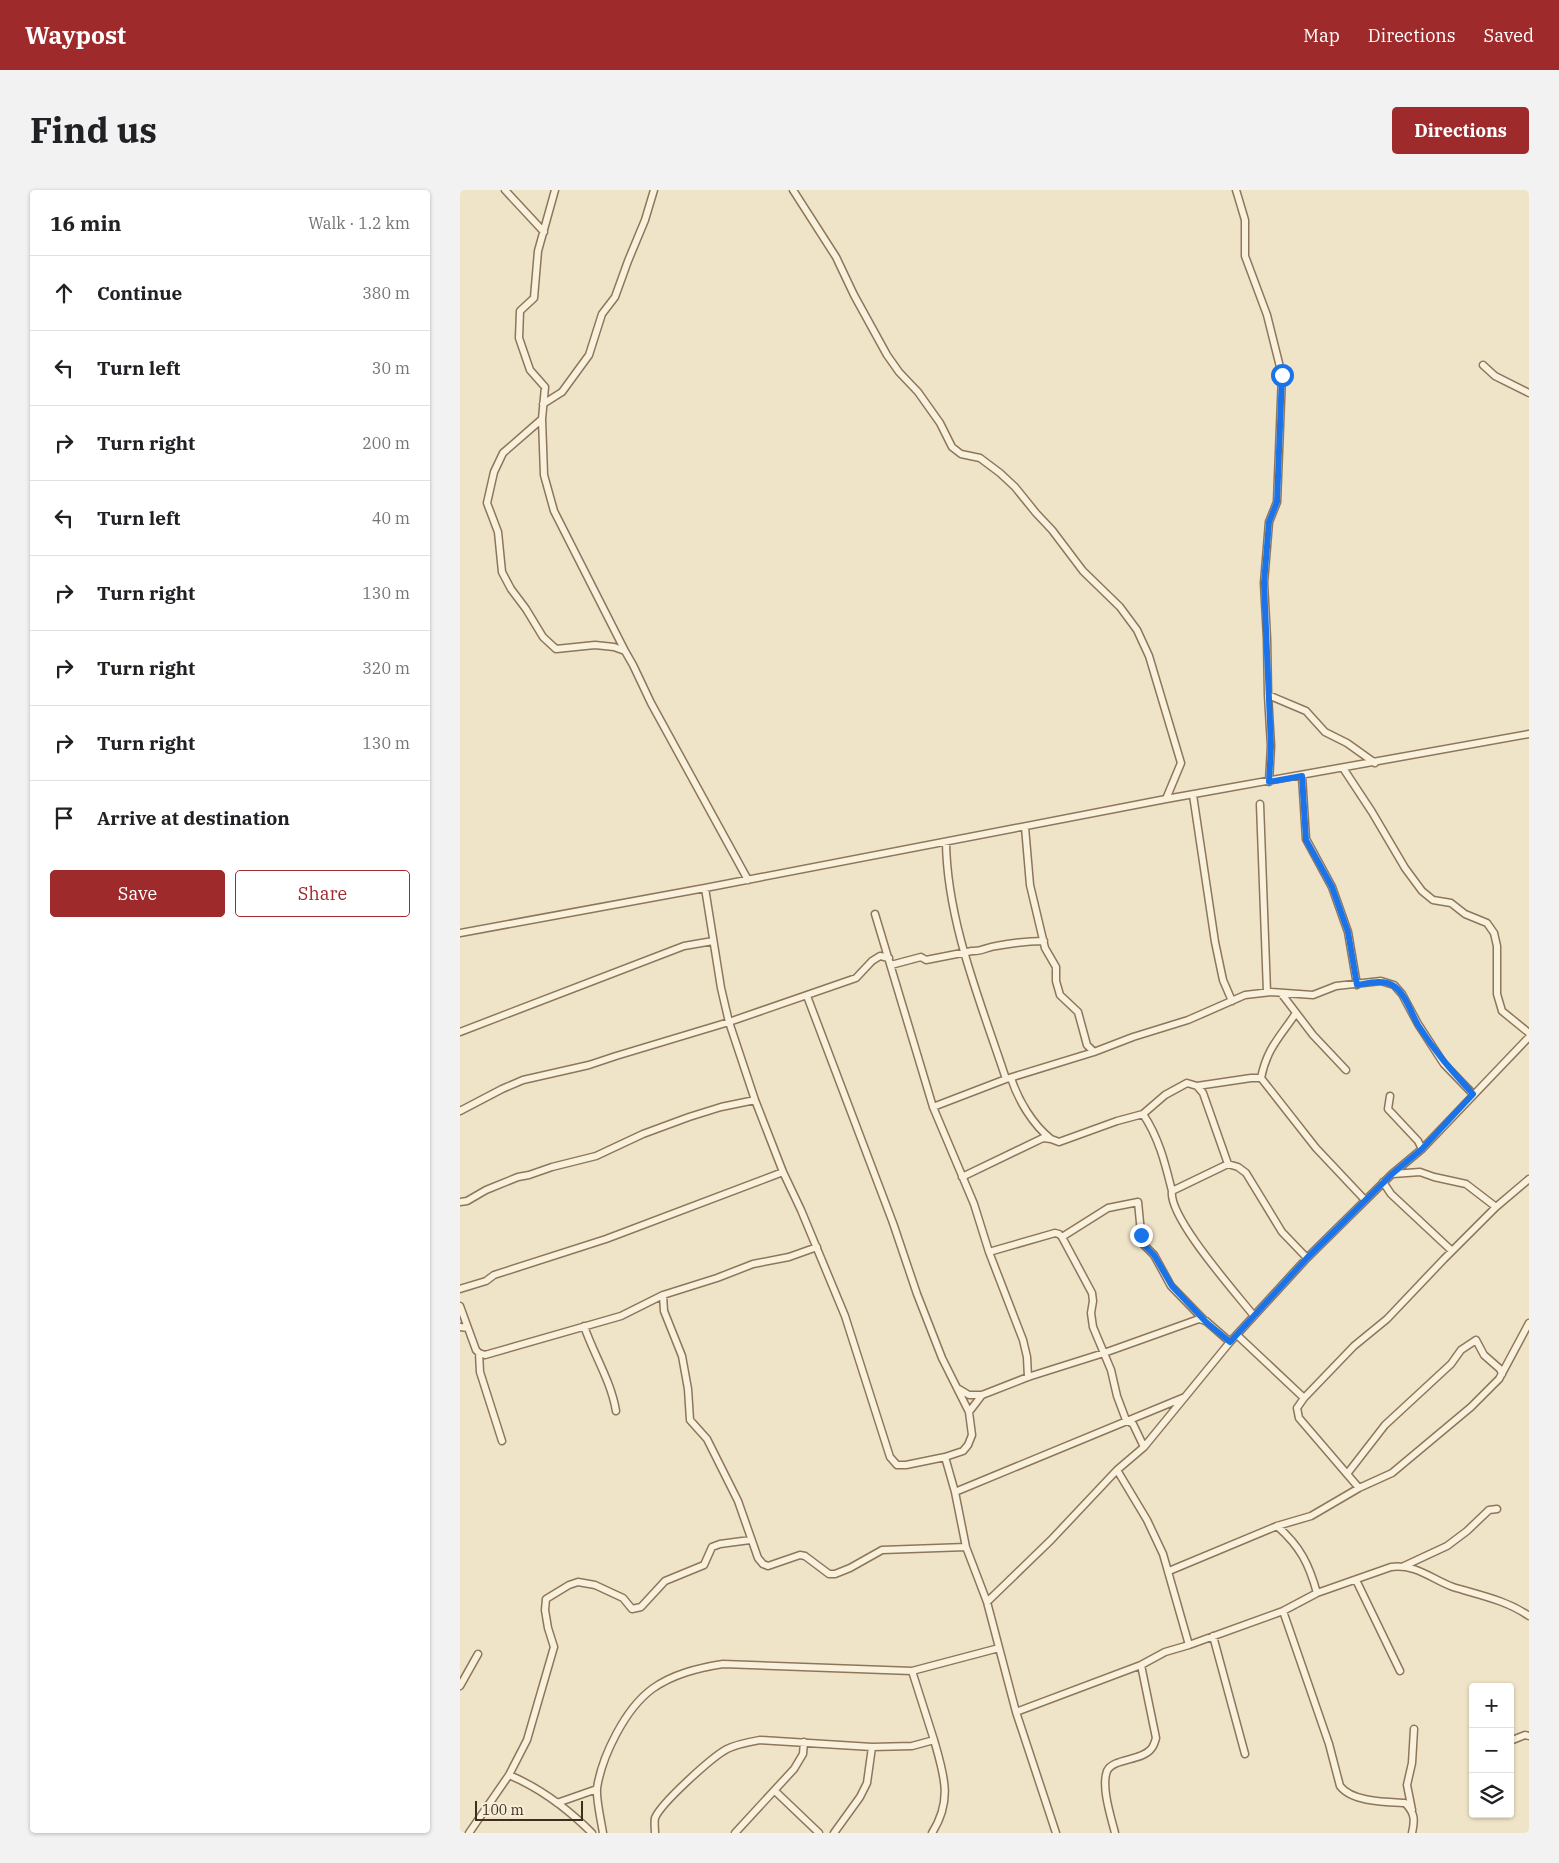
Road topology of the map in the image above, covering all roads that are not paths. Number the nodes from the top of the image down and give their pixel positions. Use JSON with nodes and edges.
{"nodes":[{"id":1,"x":504,"y":190,"type":"edge"},
{"id":2,"x":555,"y":190,"type":"edge"},
{"id":3,"x":654,"y":190,"type":"edge"},
{"id":4,"x":793,"y":190,"type":"edge"},
{"id":5,"x":1236,"y":190,"type":"edge"},
{"id":6,"x":544,"y":232,"type":"junction"},
{"id":7,"x":1483,"y":365,"type":"dead end"},
{"id":8,"x":1529,"y":393,"type":"edge"},
{"id":9,"x":543,"y":404,"type":"junction"},
{"id":10,"x":542,"y":419,"type":"junction"},
{"id":11,"x":625,"y":651,"type":"junction"},
{"id":12,"x":1268,"y":695,"type":"junction"},
{"id":13,"x":1529,"y":734,"type":"edge"},
{"id":14,"x":1375,"y":763,"type":"junction"},
{"id":15,"x":1344,"y":768,"type":"junction"},
{"id":16,"x":1302,"y":776,"type":"junction"},
{"id":17,"x":1269,"y":782,"type":"junction"},
{"id":18,"x":1193,"y":795,"type":"junction"},
{"id":19,"x":1166,"y":799,"type":"junction"},
{"id":20,"x":1260,"y":804,"type":"dead end"},
{"id":21,"x":1024,"y":827,"type":"junction"},
{"id":22,"x":946,"y":842,"type":"junction"},
{"id":23,"x":748,"y":880,"type":"junction"},
{"id":24,"x":705,"y":888,"type":"junction"},
{"id":25,"x":875,"y":914,"type":"dead end"},
{"id":26,"x":460,"y":933,"type":"edge"},
{"id":27,"x":713,"y":941,"type":"junction"},
{"id":28,"x":1044,"y":941,"type":"junction"},
{"id":29,"x":966,"y":953,"type":"junction"},
{"id":30,"x":890,"y":962,"type":"junction"},
{"id":31,"x":1357,"y":985,"type":"junction"},
{"id":32,"x":1267,"y":992,"type":"junction"},
{"id":33,"x":1280,"y":993,"type":"junction"},
{"id":34,"x":807,"y":996,"type":"junction"},
{"id":35,"x":1232,"y":1001,"type":"junction"},
{"id":36,"x":1296,"y":1013,"type":"junction"},
{"id":37,"x":729,"y":1022,"type":"junction"},
{"id":38,"x":460,"y":1032,"type":"edge"},
{"id":39,"x":1529,"y":1033,"type":"edge"},
{"id":40,"x":1529,"y":1037,"type":"edge"},
{"id":41,"x":1094,"y":1052,"type":"junction"},
{"id":42,"x":1346,"y":1070,"type":"dead end"},
{"id":43,"x":1261,"y":1078,"type":"junction"},
{"id":44,"x":1008,"y":1079,"type":"junction"},
{"id":45,"x":1197,"y":1086,"type":"junction"},
{"id":46,"x":1473,"y":1094,"type":"junction"},
{"id":47,"x":1390,"y":1096,"type":"dead end"},
{"id":48,"x":755,"y":1100,"type":"junction"},
{"id":49,"x":933,"y":1107,"type":"junction"},
{"id":50,"x":460,"y":1111,"type":"edge"},
{"id":51,"x":1143,"y":1114,"type":"junction"},
{"id":52,"x":1051,"y":1139,"type":"junction"},
{"id":53,"x":1422,"y":1149,"type":"junction"},
{"id":54,"x":1228,"y":1164,"type":"junction"},
{"id":55,"x":783,"y":1172,"type":"junction"},
{"id":56,"x":1392,"y":1174,"type":"junction"},
{"id":57,"x":962,"y":1176,"type":"junction"},
{"id":58,"x":1529,"y":1179,"type":"edge"},
{"id":59,"x":1383,"y":1182,"type":"junction"},
{"id":60,"x":1172,"y":1191,"type":"junction"},
{"id":61,"x":1365,"y":1200,"type":"junction"},
{"id":62,"x":460,"y":1202,"type":"edge"},
{"id":63,"x":1496,"y":1207,"type":"junction"},
{"id":64,"x":1062,"y":1237,"type":"junction"},
{"id":65,"x":817,"y":1248,"type":"junction"},
{"id":66,"x":1452,"y":1251,"type":"junction"},
{"id":67,"x":989,"y":1252,"type":"junction"},
{"id":68,"x":1307,"y":1258,"type":"junction"},
{"id":69,"x":460,"y":1289,"type":"edge"},
{"id":70,"x":663,"y":1295,"type":"junction"},
{"id":71,"x":460,"y":1306,"type":"edge"},
{"id":72,"x":1254,"y":1316,"type":"junction"},
{"id":73,"x":1206,"y":1322,"type":"junction"},
{"id":74,"x":1529,"y":1323,"type":"edge"},
{"id":75,"x":584,"y":1326,"type":"junction"},
{"id":76,"x":460,"y":1327,"type":"edge"},
{"id":77,"x":468,"y":1328,"type":"junction"},
{"id":78,"x":1237,"y":1335,"type":"junction"},
{"id":79,"x":1230,"y":1342,"type":"junction"},
{"id":80,"x":479,"y":1353,"type":"junction"},
{"id":81,"x":1104,"y":1353,"type":"junction"},
{"id":82,"x":1502,"y":1374,"type":"junction"},
{"id":83,"x":1028,"y":1377,"type":"junction"},
{"id":84,"x":958,"y":1388,"type":"junction"},
{"id":85,"x":982,"y":1395,"type":"junction"},
{"id":86,"x":1188,"y":1395,"type":"junction"},
{"id":87,"x":1304,"y":1398,"type":"junction"},
{"id":88,"x":616,"y":1412,"type":"dead end"},
{"id":89,"x":969,"y":1412,"type":"junction"},
{"id":90,"x":1126,"y":1420,"type":"junction"},
{"id":91,"x":502,"y":1441,"type":"dead end"},
{"id":92,"x":1144,"y":1447,"type":"junction"},
{"id":93,"x":946,"y":1458,"type":"junction"},
{"id":94,"x":1117,"y":1470,"type":"junction"},
{"id":95,"x":1347,"y":1474,"type":"junction"},
{"id":96,"x":1360,"y":1488,"type":"junction"},
{"id":97,"x":955,"y":1492,"type":"junction"},
{"id":98,"x":1497,"y":1509,"type":"dead end"},
{"id":99,"x":1277,"y":1526,"type":"junction"},
{"id":100,"x":750,"y":1540,"type":"junction"},
{"id":101,"x":966,"y":1547,"type":"junction"},
{"id":102,"x":1403,"y":1566,"type":"junction"},
{"id":103,"x":1169,"y":1571,"type":"junction"},
{"id":104,"x":1356,"y":1580,"type":"junction"},
{"id":105,"x":1317,"y":1593,"type":"junction"},
{"id":106,"x":987,"y":1602,"type":"junction"},
{"id":107,"x":1283,"y":1611,"type":"junction"},
{"id":108,"x":1529,"y":1616,"type":"edge"},
{"id":109,"x":1213,"y":1636,"type":"junction"},
{"id":110,"x":1189,"y":1645,"type":"junction"},
{"id":111,"x":1000,"y":1648,"type":"junction"},
{"id":112,"x":478,"y":1654,"type":"dead end"},
{"id":113,"x":1141,"y":1665,"type":"junction"},
{"id":114,"x":912,"y":1671,"type":"junction"},
{"id":115,"x":1400,"y":1671,"type":"dead end"},
{"id":116,"x":460,"y":1686,"type":"edge"},
{"id":117,"x":1016,"y":1712,"type":"junction"},
{"id":118,"x":1414,"y":1729,"type":"dead end"},
{"id":119,"x":1529,"y":1736,"type":"edge"},
{"id":120,"x":1514,"y":1739,"type":"edge"},
{"id":121,"x":934,"y":1740,"type":"junction"},
{"id":122,"x":804,"y":1742,"type":"junction"},
{"id":123,"x":872,"y":1747,"type":"junction"},
{"id":124,"x":1245,"y":1754,"type":"dead end"},
{"id":125,"x":509,"y":1775,"type":"junction"},
{"id":126,"x":597,"y":1789,"type":"junction"},
{"id":127,"x":775,"y":1791,"type":"junction"},
{"id":128,"x":557,"y":1803,"type":"junction"},
{"id":129,"x":1412,"y":1810,"type":"junction"},
{"id":130,"x":469,"y":1833,"type":"edge"},
{"id":131,"x":592,"y":1833,"type":"edge"},
{"id":132,"x":603,"y":1833,"type":"edge"},
{"id":133,"x":655,"y":1833,"type":"edge"},
{"id":134,"x":735,"y":1833,"type":"edge"},
{"id":135,"x":819,"y":1833,"type":"edge"},
{"id":136,"x":834,"y":1833,"type":"edge"},
{"id":137,"x":932,"y":1833,"type":"edge"},
{"id":138,"x":1056,"y":1833,"type":"edge"},
{"id":139,"x":1115,"y":1833,"type":"edge"},
{"id":140,"x":1412,"y":1833,"type":"edge"}],
"edges":[{"from":1,"to":6,"type":"street"},
{"from":2,"to":6,"type":"street"},
{"from":3,"to":9,"type":"street"},
{"from":4,"to":19,"type":"street"},
{"from":5,"to":12,"type":"street"},
{"from":6,"to":9,"type":"street"},
{"from":7,"to":8,"type":"street"},
{"from":9,"to":10,"type":"street"},
{"from":10,"to":11,"type":"street"},
{"from":10,"to":11,"type":"street"},
{"from":11,"to":23,"type":"street"},
{"from":12,"to":14,"type":"street"},
{"from":12,"to":17,"type":"street"},
{"from":13,"to":14,"type":"street"},
{"from":14,"to":15,"type":"street"},
{"from":15,"to":16,"type":"street"},
{"from":15,"to":39,"type":"street"},
{"from":16,"to":17,"type":"street"},
{"from":16,"to":31,"type":"street"},
{"from":17,"to":18,"type":"street"},
{"from":18,"to":19,"type":"street"},
{"from":18,"to":35,"type":"street"},
{"from":19,"to":21,"type":"street"},
{"from":20,"to":32,"type":"street"},
{"from":21,"to":22,"type":"street"},
{"from":21,"to":28,"type":"street"},
{"from":22,"to":23,"type":"street"},
{"from":22,"to":29,"type":"street"},
{"from":23,"to":24,"type":"street"},
{"from":24,"to":26,"type":"street"},
{"from":24,"to":27,"type":"street"},
{"from":25,"to":30,"type":"street"},
{"from":27,"to":37,"type":"street"},
{"from":27,"to":38,"type":"street"},
{"from":28,"to":29,"type":"street"},
{"from":28,"to":41,"type":"street"},
{"from":29,"to":30,"type":"street"},
{"from":29,"to":44,"type":"street"},
{"from":30,"to":34,"type":"street"},
{"from":30,"to":49,"type":"street"},
{"from":31,"to":33,"type":"street"},
{"from":31,"to":46,"type":"street"},
{"from":32,"to":33,"type":"street"},
{"from":32,"to":35,"type":"street"},
{"from":33,"to":36,"type":"street"},
{"from":34,"to":37,"type":"street"},
{"from":34,"to":84,"type":"street"},
{"from":35,"to":41,"type":"street"},
{"from":36,"to":42,"type":"street"},
{"from":36,"to":43,"type":"street"},
{"from":37,"to":48,"type":"street"},
{"from":37,"to":50,"type":"street"},
{"from":40,"to":46,"type":"street"},
{"from":41,"to":44,"type":"street"},
{"from":43,"to":45,"type":"street"},
{"from":43,"to":61,"type":"street"},
{"from":44,"to":49,"type":"street"},
{"from":44,"to":52,"type":"street"},
{"from":45,"to":51,"type":"street"},
{"from":45,"to":54,"type":"street"},
{"from":46,"to":53,"type":"street"},
{"from":47,"to":53,"type":"street"},
{"from":48,"to":55,"type":"street"},
{"from":48,"to":62,"type":"street"},
{"from":49,"to":57,"type":"street"},
{"from":51,"to":52,"type":"street"},
{"from":51,"to":60,"type":"street"},
{"from":52,"to":57,"type":"street"},
{"from":53,"to":56,"type":"street"},
{"from":54,"to":60,"type":"street"},
{"from":54,"to":68,"type":"street"},
{"from":55,"to":65,"type":"street"},
{"from":55,"to":69,"type":"street"},
{"from":56,"to":59,"type":"street"},
{"from":56,"to":63,"type":"street"},
{"from":57,"to":67,"type":"street"},
{"from":58,"to":63,"type":"street"},
{"from":59,"to":61,"type":"street"},
{"from":59,"to":66,"type":"street"},
{"from":60,"to":72,"type":"street"},
{"from":61,"to":68,"type":"street"},
{"from":63,"to":66,"type":"street"},
{"from":64,"to":67,"type":"street"},
{"from":64,"to":73,"type":"street"},
{"from":64,"to":81,"type":"street"},
{"from":65,"to":70,"type":"street"},
{"from":65,"to":93,"type":"street"},
{"from":66,"to":87,"type":"street"},
{"from":67,"to":83,"type":"street"},
{"from":68,"to":72,"type":"street"},
{"from":70,"to":75,"type":"street"},
{"from":70,"to":100,"type":"street"},
{"from":71,"to":77,"type":"street"},
{"from":72,"to":78,"type":"street"},
{"from":73,"to":79,"type":"street"},
{"from":73,"to":81,"type":"street"},
{"from":74,"to":82,"type":"street"},
{"from":75,"to":80,"type":"street"},
{"from":75,"to":88,"type":"street"},
{"from":76,"to":77,"type":"street"},
{"from":77,"to":80,"type":"street"},
{"from":78,"to":79,"type":"street"},
{"from":78,"to":87,"type":"street"},
{"from":79,"to":86,"type":"street"},
{"from":80,"to":91,"type":"street"},
{"from":81,"to":83,"type":"street"},
{"from":81,"to":90,"type":"street"},
{"from":82,"to":95,"type":"street"},
{"from":82,"to":96,"type":"street"},
{"from":83,"to":85,"type":"street"},
{"from":84,"to":85,"type":"street"},
{"from":84,"to":89,"type":"street"},
{"from":85,"to":89,"type":"street"},
{"from":86,"to":90,"type":"street"},
{"from":86,"to":92,"type":"street"},
{"from":87,"to":95,"type":"street"},
{"from":89,"to":93,"type":"street"},
{"from":90,"to":92,"type":"street"},
{"from":90,"to":97,"type":"street"},
{"from":92,"to":94,"type":"street"},
{"from":93,"to":97,"type":"street"},
{"from":94,"to":103,"type":"street"},
{"from":94,"to":106,"type":"street"},
{"from":95,"to":96,"type":"street"},
{"from":96,"to":99,"type":"street"},
{"from":97,"to":101,"type":"street"},
{"from":98,"to":102,"type":"street"},
{"from":99,"to":103,"type":"street"},
{"from":99,"to":105,"type":"street"},
{"from":100,"to":101,"type":"street"},
{"from":100,"to":125,"type":"street"},
{"from":101,"to":106,"type":"street"},
{"from":102,"to":104,"type":"street"},
{"from":102,"to":108,"type":"street"},
{"from":103,"to":110,"type":"street"},
{"from":104,"to":105,"type":"street"},
{"from":104,"to":115,"type":"street"},
{"from":105,"to":107,"type":"street"},
{"from":106,"to":111,"type":"street"},
{"from":107,"to":109,"type":"street"},
{"from":107,"to":129,"type":"street"},
{"from":109,"to":110,"type":"street"},
{"from":109,"to":124,"type":"street"},
{"from":110,"to":113,"type":"street"},
{"from":111,"to":114,"type":"street"},
{"from":111,"to":117,"type":"street"},
{"from":112,"to":116,"type":"street"},
{"from":113,"to":117,"type":"street"},
{"from":113,"to":139,"type":"street"},
{"from":114,"to":121,"type":"street"},
{"from":114,"to":126,"type":"street"},
{"from":117,"to":138,"type":"street"},
{"from":118,"to":129,"type":"street"},
{"from":119,"to":120,"type":"street"},
{"from":121,"to":123,"type":"street"},
{"from":121,"to":137,"type":"street"},
{"from":122,"to":123,"type":"street"},
{"from":122,"to":127,"type":"street"},
{"from":122,"to":133,"type":"street"},
{"from":123,"to":136,"type":"street"},
{"from":125,"to":128,"type":"street"},
{"from":125,"to":130,"type":"street"},
{"from":126,"to":128,"type":"street"},
{"from":126,"to":132,"type":"street"},
{"from":127,"to":134,"type":"street"},
{"from":127,"to":135,"type":"street"},
{"from":128,"to":131,"type":"street"},
{"from":129,"to":140,"type":"street"}]}
